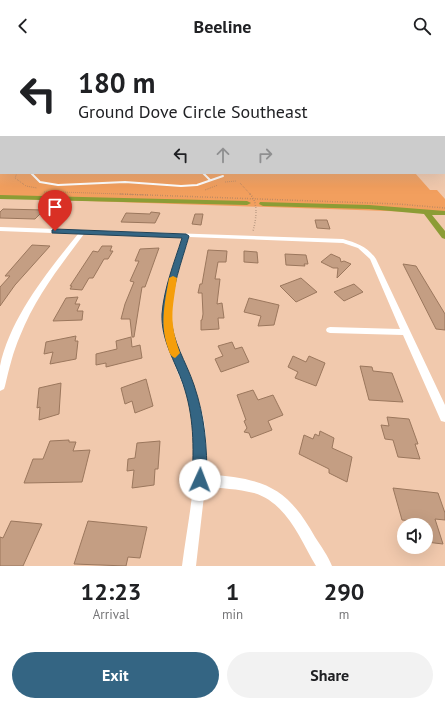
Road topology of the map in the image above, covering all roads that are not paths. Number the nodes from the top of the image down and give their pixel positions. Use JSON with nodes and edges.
{"nodes":[{"id":1,"x":32,"y":174,"type":"edge"},
{"id":2,"x":204,"y":174,"type":"edge"},
{"id":3,"x":221,"y":174,"type":"edge"},
{"id":4,"x":210,"y":180,"type":"junction"},
{"id":5,"x":0,"y":230,"type":"edge"},
{"id":6,"x":82,"y":232,"type":"junction"},
{"id":7,"x":186,"y":236,"type":"junction"},
{"id":8,"x":330,"y":330,"type":"dead end"},
{"id":9,"x":405,"y":332,"type":"junction"},
{"id":10,"x":0,"y":386,"type":"edge"},
{"id":11,"x":445,"y":417,"type":"edge"},
{"id":12,"x":200,"y":480,"type":"junction"},
{"id":13,"x":189,"y":566,"type":"edge"},
{"id":14,"x":326,"y":566,"type":"edge"}],
"edges":[{"from":1,"to":4,"type":"lane"},
{"from":2,"to":4,"type":"lane"},
{"from":3,"to":4,"type":"lane"},
{"from":5,"to":6,"type":"street"},
{"from":6,"to":7,"type":"street"},
{"from":6,"to":10,"type":"street"},
{"from":7,"to":9,"type":"street"},
{"from":7,"to":12,"type":"street"},
{"from":8,"to":9,"type":"street"},
{"from":9,"to":11,"type":"street"},
{"from":12,"to":13,"type":"street"},
{"from":12,"to":14,"type":"street"}]}
